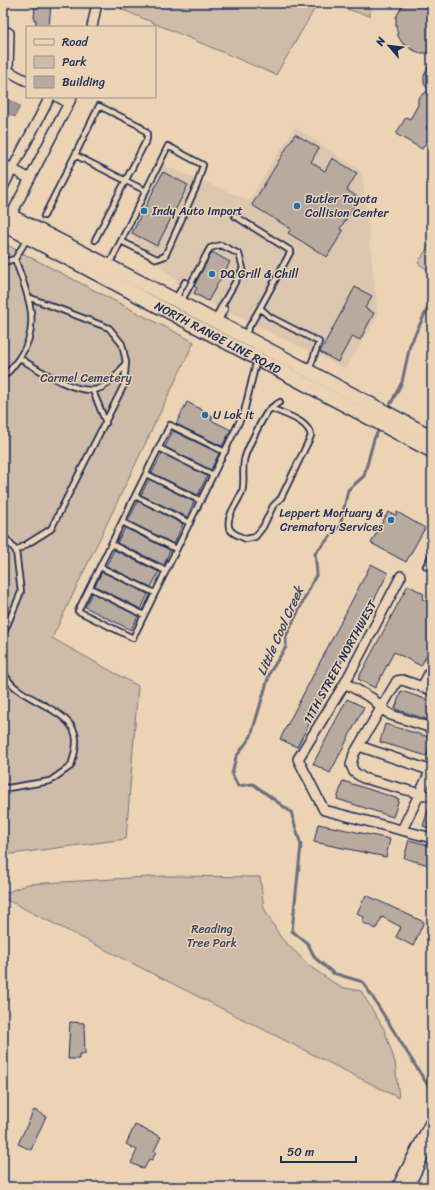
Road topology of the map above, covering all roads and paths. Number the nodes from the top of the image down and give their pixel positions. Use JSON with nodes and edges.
{"nodes":[{"id":1,"x":97,"y":3,"type":"edge"},
{"id":2,"x":92,"y":26,"type":"edge"},
{"id":3,"x":3,"y":30,"type":"edge"},
{"id":4,"x":26,"y":80,"type":"edge"},
{"id":5,"x":49,"y":98,"type":"edge"},
{"id":6,"x":71,"y":100,"type":"edge"},
{"id":7,"x":75,"y":155,"type":"junction"},
{"id":8,"x":3,"y":164,"type":"edge"},
{"id":9,"x":12,"y":169,"type":"junction"},
{"id":10,"x":30,"y":179,"type":"junction"},
{"id":11,"x":126,"y":181,"type":"junction"},
{"id":12,"x":3,"y":187,"type":"edge"},
{"id":13,"x":146,"y":191,"type":"junction"},
{"id":14,"x":44,"y":216,"type":"dead end"},
{"id":15,"x":235,"y":216,"type":"dead end"},
{"id":16,"x":6,"y":219,"type":"edge"},
{"id":17,"x":28,"y":238,"type":"junction"},
{"id":18,"x":96,"y":240,"type":"dead end"},
{"id":19,"x":121,"y":241,"type":"junction"},
{"id":20,"x":15,"y":258,"type":"junction"},
{"id":21,"x":3,"y":262,"type":"edge"},
{"id":22,"x":108,"y":266,"type":"junction"},
{"id":23,"x":102,"y":278,"type":"junction"},
{"id":24,"x":185,"y":282,"type":"dead end"},
{"id":25,"x":28,"y":297,"type":"junction"},
{"id":26,"x":178,"y":302,"type":"junction"},
{"id":27,"x":260,"y":308,"type":"junction"},
{"id":28,"x":225,"y":309,"type":"dead end"},
{"id":29,"x":213,"y":328,"type":"junction"},
{"id":30,"x":241,"y":343,"type":"junction"},
{"id":31,"x":262,"y":346,"type":"junction"},
{"id":32,"x":19,"y":358,"type":"junction"},
{"id":33,"x":257,"y":359,"type":"junction"},
{"id":34,"x":126,"y":362,"type":"junction"},
{"id":35,"x":308,"y":371,"type":"junction"},
{"id":36,"x":3,"y":377,"type":"edge"},
{"id":37,"x":93,"y":390,"type":"junction"},
{"id":38,"x":280,"y":402,"type":"dead end"},
{"id":39,"x":362,"y":406,"type":"junction"},
{"id":40,"x":271,"y":408,"type":"junction"},
{"id":41,"x":106,"y":423,"type":"junction"},
{"id":42,"x":398,"y":425,"type":"junction"},
{"id":43,"x":432,"y":437,"type":"edge"},
{"id":44,"x":159,"y":448,"type":"junction"},
{"id":45,"x":432,"y":451,"type":"edge"},
{"id":46,"x":225,"y":452,"type":"junction"},
{"id":47,"x":146,"y":474,"type":"junction"},
{"id":48,"x":214,"y":475,"type":"junction"},
{"id":49,"x":135,"y":496,"type":"junction"},
{"id":50,"x":201,"y":500,"type":"junction"},
{"id":51,"x":122,"y":522,"type":"junction"},
{"id":52,"x":190,"y":523,"type":"junction"},
{"id":53,"x":3,"y":535,"type":"edge"},
{"id":54,"x":111,"y":544,"type":"junction"},
{"id":55,"x":176,"y":549,"type":"junction"},
{"id":56,"x":16,"y":552,"type":"junction"},
{"id":57,"x":432,"y":555,"type":"edge"},
{"id":58,"x":100,"y":567,"type":"junction"},
{"id":59,"x":432,"y":569,"type":"edge"},
{"id":60,"x":166,"y":571,"type":"junction"},
{"id":61,"x":401,"y":576,"type":"dead end"},
{"id":62,"x":90,"y":588,"type":"junction"},
{"id":63,"x":155,"y":593,"type":"junction"},
{"id":64,"x":144,"y":614,"type":"junction"},
{"id":65,"x":3,"y":635,"type":"edge"},
{"id":66,"x":3,"y":664,"type":"edge"},
{"id":67,"x":432,"y":668,"type":"edge"},
{"id":68,"x":345,"y":683,"type":"junction"},
{"id":69,"x":422,"y":687,"type":"junction"},
{"id":70,"x":432,"y":690,"type":"edge"},
{"id":71,"x":381,"y":708,"type":"junction"},
{"id":72,"x":432,"y":728,"type":"edge"},
{"id":73,"x":359,"y":746,"type":"junction"},
{"id":74,"x":432,"y":770,"type":"edge"},
{"id":75,"x":3,"y":787,"type":"edge"},
{"id":76,"x":419,"y":794,"type":"junction"},
{"id":77,"x":432,"y":797,"type":"edge"},
{"id":78,"x":402,"y":830,"type":"junction"},
{"id":79,"x":432,"y":838,"type":"edge"},
{"id":80,"x":432,"y":1121,"type":"edge"},
{"id":81,"x":432,"y":1135,"type":"edge"},
{"id":82,"x":398,"y":1187,"type":"edge"},
{"id":83,"x":408,"y":1187,"type":"edge"}],
"edges":[{"from":1,"to":2,"type":"street"},
{"from":3,"to":4,"type":"street"},
{"from":5,"to":9,"type":"street"},
{"from":6,"to":10,"type":"street"},
{"from":7,"to":11,"type":"lane"},
{"from":7,"to":11,"type":"lane"},
{"from":7,"to":14,"type":"lane"},
{"from":8,"to":9,"type":"street"},
{"from":9,"to":10,"type":"street"},
{"from":9,"to":12,"type":"street"},
{"from":10,"to":16,"type":"street"},
{"from":11,"to":13,"type":"lane"},
{"from":11,"to":18,"type":"lane"},
{"from":13,"to":19,"type":"lane"},
{"from":13,"to":19,"type":"lane"},
{"from":15,"to":27,"type":"lane"},
{"from":16,"to":17,"type":"main road","name":"NORTH RANGE LINE ROAD"},
{"from":16,"to":22,"type":"main road","name":"NORTH RANGE LINE ROAD"},
{"from":17,"to":20,"type":"lane"},
{"from":17,"to":23,"type":"main road","name":"NORTH RANGE LINE ROAD"},
{"from":19,"to":22,"type":"lane"},
{"from":20,"to":21,"type":"lane"},
{"from":20,"to":25,"type":"lane"},
{"from":22,"to":23,"type":"lane"},
{"from":22,"to":26,"type":"main road","name":"NORTH RANGE LINE ROAD"},
{"from":23,"to":29,"type":"main road","name":"NORTH RANGE LINE ROAD"},
{"from":24,"to":26,"type":"lane"},
{"from":25,"to":32,"type":"lane"},
{"from":25,"to":34,"type":"lane"},
{"from":26,"to":29,"type":"main road","name":"NORTH RANGE LINE ROAD"},
{"from":26,"to":29,"type":"lane"},
{"from":27,"to":30,"type":"lane"},
{"from":27,"to":35,"type":"lane"},
{"from":28,"to":29,"type":"lane"},
{"from":29,"to":30,"type":"main road","name":"NORTH RANGE LINE ROAD"},
{"from":30,"to":31,"type":"main road","name":"NORTH RANGE LINE ROAD"},
{"from":30,"to":33,"type":"main road","name":"NORTH RANGE LINE ROAD"},
{"from":31,"to":33,"type":"lane"},
{"from":31,"to":35,"type":"main road","name":"NORTH RANGE LINE ROAD"},
{"from":32,"to":36,"type":"lane"},
{"from":32,"to":37,"type":"lane"},
{"from":33,"to":39,"type":"main road","name":"NORTH RANGE LINE ROAD"},
{"from":33,"to":46,"type":"lane"},
{"from":34,"to":37,"type":"lane"},
{"from":34,"to":41,"type":"lane"},
{"from":35,"to":39,"type":"main road","name":"NORTH RANGE LINE ROAD"},
{"from":37,"to":41,"type":"lane"},
{"from":38,"to":40,"type":"lane"},
{"from":39,"to":42,"type":"main road","name":"NORTH RANGE LINE ROAD"},
{"from":40,"to":40,"type":"lane"},
{"from":41,"to":56,"type":"lane"},
{"from":42,"to":43,"type":"main road","name":"NORTH RANGE LINE ROAD"},
{"from":42,"to":45,"type":"main road","name":"NORTH RANGE LINE ROAD"},
{"from":44,"to":46,"type":"lane"},
{"from":44,"to":47,"type":"lane"},
{"from":44,"to":48,"type":"lane"},
{"from":46,"to":48,"type":"lane"},
{"from":47,"to":49,"type":"lane"},
{"from":47,"to":50,"type":"lane"},
{"from":48,"to":50,"type":"lane"},
{"from":49,"to":51,"type":"lane"},
{"from":49,"to":52,"type":"lane"},
{"from":50,"to":52,"type":"lane"},
{"from":51,"to":54,"type":"lane"},
{"from":51,"to":55,"type":"lane"},
{"from":52,"to":55,"type":"lane"},
{"from":53,"to":56,"type":"lane"},
{"from":54,"to":58,"type":"lane"},
{"from":54,"to":60,"type":"lane"},
{"from":55,"to":60,"type":"lane"},
{"from":56,"to":65,"type":"lane"},
{"from":57,"to":59,"type":"lane"},
{"from":58,"to":62,"type":"lane"},
{"from":58,"to":63,"type":"lane"},
{"from":60,"to":63,"type":"lane"},
{"from":61,"to":68,"type":"street","name":"11TH STREET NORTHWEST"},
{"from":62,"to":64,"type":"lane"},
{"from":62,"to":64,"type":"lane"},
{"from":63,"to":64,"type":"lane"},
{"from":66,"to":75,"type":"lane"},
{"from":67,"to":69,"type":"street"},
{"from":68,"to":71,"type":"street"},
{"from":68,"to":78,"type":"street","name":"11TH STREET NORTHWEST"},
{"from":69,"to":70,"type":"street"},
{"from":69,"to":71,"type":"street"},
{"from":71,"to":72,"type":"street"},
{"from":71,"to":73,"type":"street"},
{"from":73,"to":74,"type":"street"},
{"from":73,"to":76,"type":"street"},
{"from":74,"to":76,"type":"street"},
{"from":76,"to":77,"type":"street"},
{"from":76,"to":78,"type":"street"},
{"from":78,"to":79,"type":"street"},
{"from":80,"to":82,"type":"street"},
{"from":81,"to":83,"type":"street"}]}
